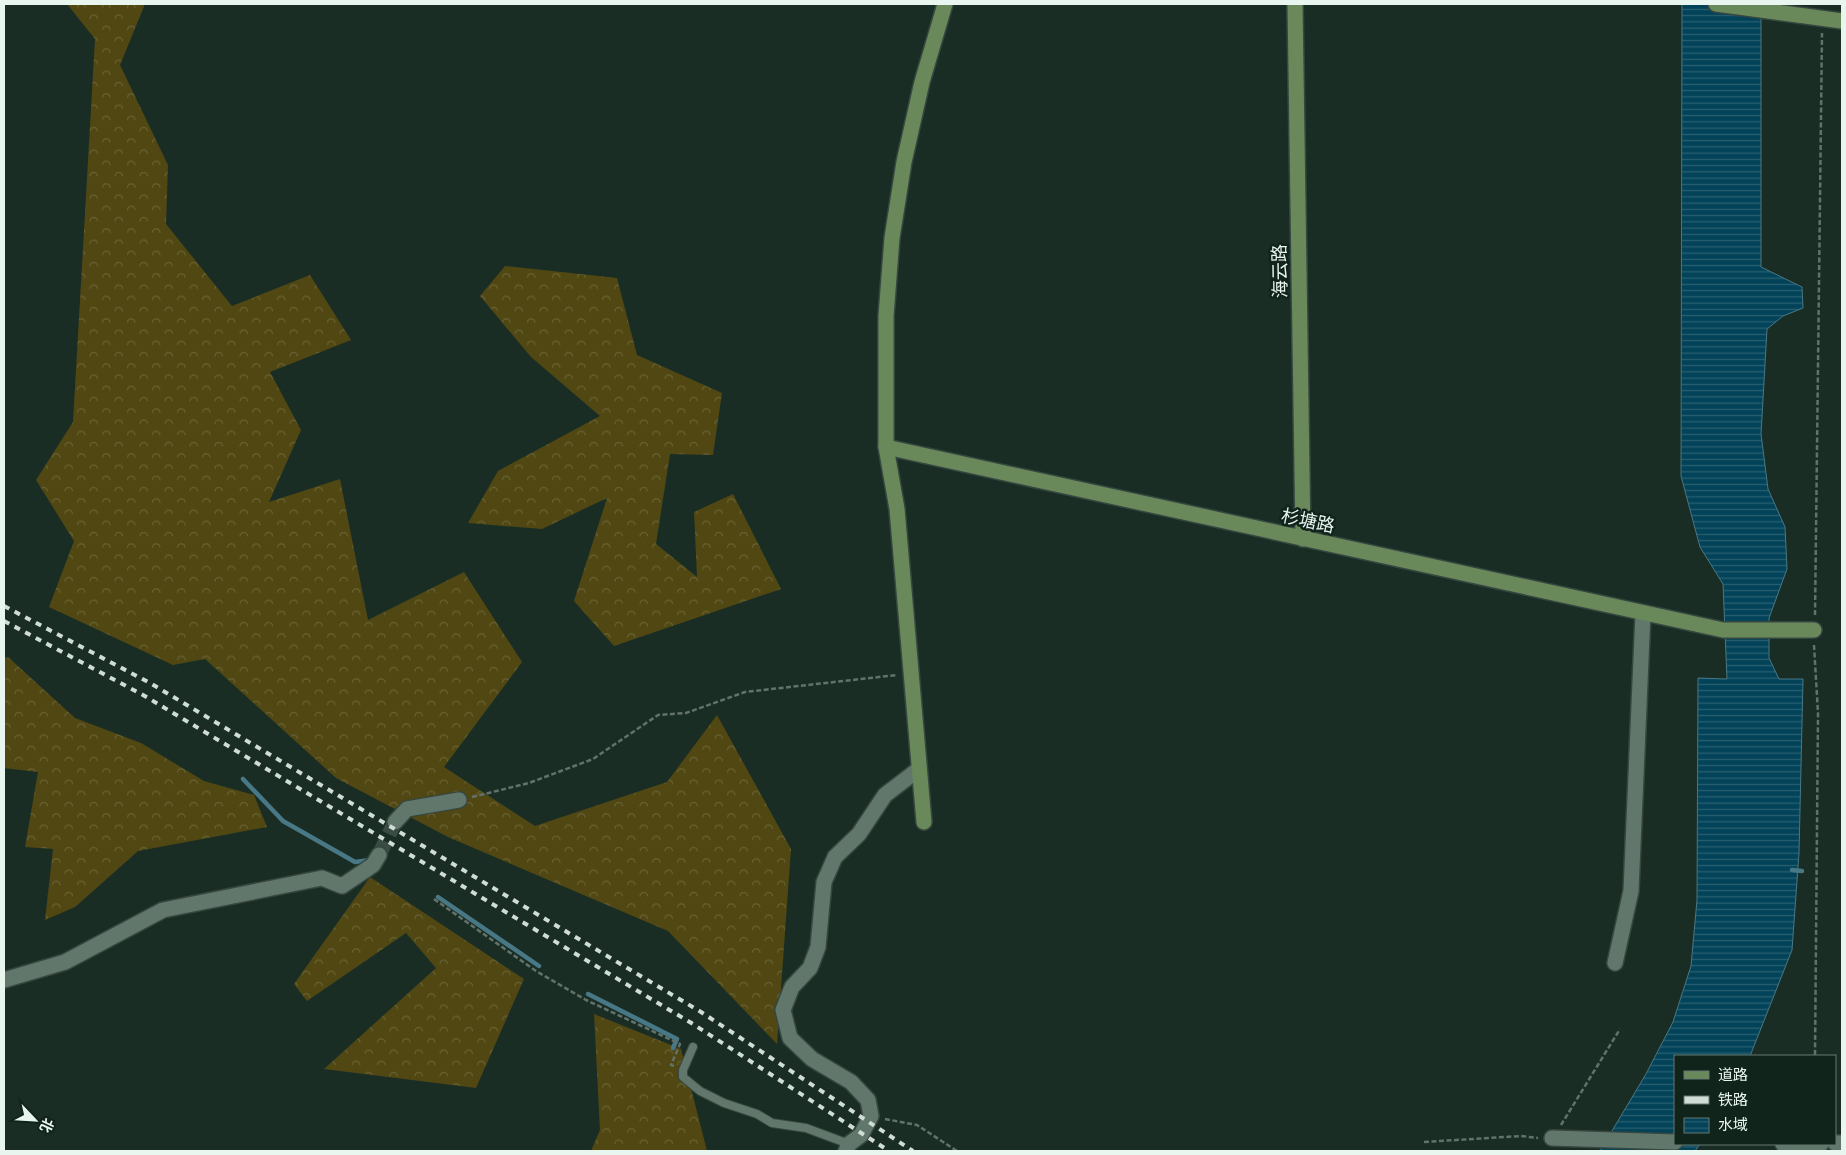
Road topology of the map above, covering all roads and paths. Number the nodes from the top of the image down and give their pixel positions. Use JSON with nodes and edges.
{"nodes":[{"id":1,"x":945,"y":4,"type":"edge"},
{"id":2,"x":1295,"y":4,"type":"edge"},
{"id":3,"x":1716,"y":4,"type":"edge"},
{"id":4,"x":1822,"y":18,"type":"junction"},
{"id":5,"x":1842,"y":21,"type":"edge"},
{"id":6,"x":886,"y":447,"type":"junction"},
{"id":7,"x":1303,"y":539,"type":"junction"},
{"id":8,"x":1643,"y":613,"type":"junction"},
{"id":9,"x":1814,"y":630,"type":"junction"},
{"id":10,"x":911,"y":673,"type":"junction"},
{"id":11,"x":919,"y":769,"type":"junction"},
{"id":12,"x":459,"y":800,"type":"joint"},
{"id":13,"x":396,"y":822,"type":"tunnel mouth"},
{"id":14,"x":924,"y":822,"type":"dead end"},
{"id":15,"x":379,"y":855,"type":"tunnel mouth"},
{"id":16,"x":434,"y":899,"type":"dead end"},
{"id":17,"x":1615,"y":963,"type":"dead end"},
{"id":18,"x":4,"y":980,"type":"edge"},
{"id":19,"x":1620,"y":1029,"type":"dead end"},
{"id":20,"x":693,"y":1047,"type":"dead end"},
{"id":21,"x":1815,"y":1055,"type":"edge"},
{"id":22,"x":683,"y":1070,"type":"junction"},
{"id":23,"x":871,"y":1116,"type":"junction"},
{"id":24,"x":1552,"y":1138,"type":"junction"},
{"id":25,"x":1424,"y":1142,"type":"dead end"},
{"id":26,"x":1674,"y":1142,"type":"edge"},
{"id":27,"x":847,"y":1148,"type":"edge"},
{"id":28,"x":957,"y":1151,"type":"edge"}],
"edges":[{"from":1,"to":6,"type":"street"},
{"from":2,"to":7,"type":"street","name":"海云路"},
{"from":3,"to":4,"type":"street"},
{"from":4,"to":5,"type":"street"},
{"from":4,"to":9,"type":"path"},
{"from":6,"to":7,"type":"street","name":"杉塘路"},
{"from":6,"to":10,"type":"street"},
{"from":7,"to":8,"type":"street","name":"杉塘路"},
{"from":8,"to":9,"type":"street","name":"杉塘路"},
{"from":8,"to":17,"type":"street"},
{"from":9,"to":21,"type":"path"},
{"from":10,"to":11,"type":"street"},
{"from":10,"to":12,"type":"path"},
{"from":11,"to":14,"type":"street"},
{"from":11,"to":23,"type":"street"},
{"from":12,"to":13,"type":"street"},
{"from":15,"to":18,"type":"street"},
{"from":16,"to":22,"type":"path"},
{"from":19,"to":24,"type":"path"},
{"from":20,"to":22,"type":"lane"},
{"from":22,"to":27,"type":"lane"},
{"from":23,"to":27,"type":"street"},
{"from":23,"to":28,"type":"path"},
{"from":24,"to":25,"type":"path"},
{"from":24,"to":26,"type":"street"}]}
